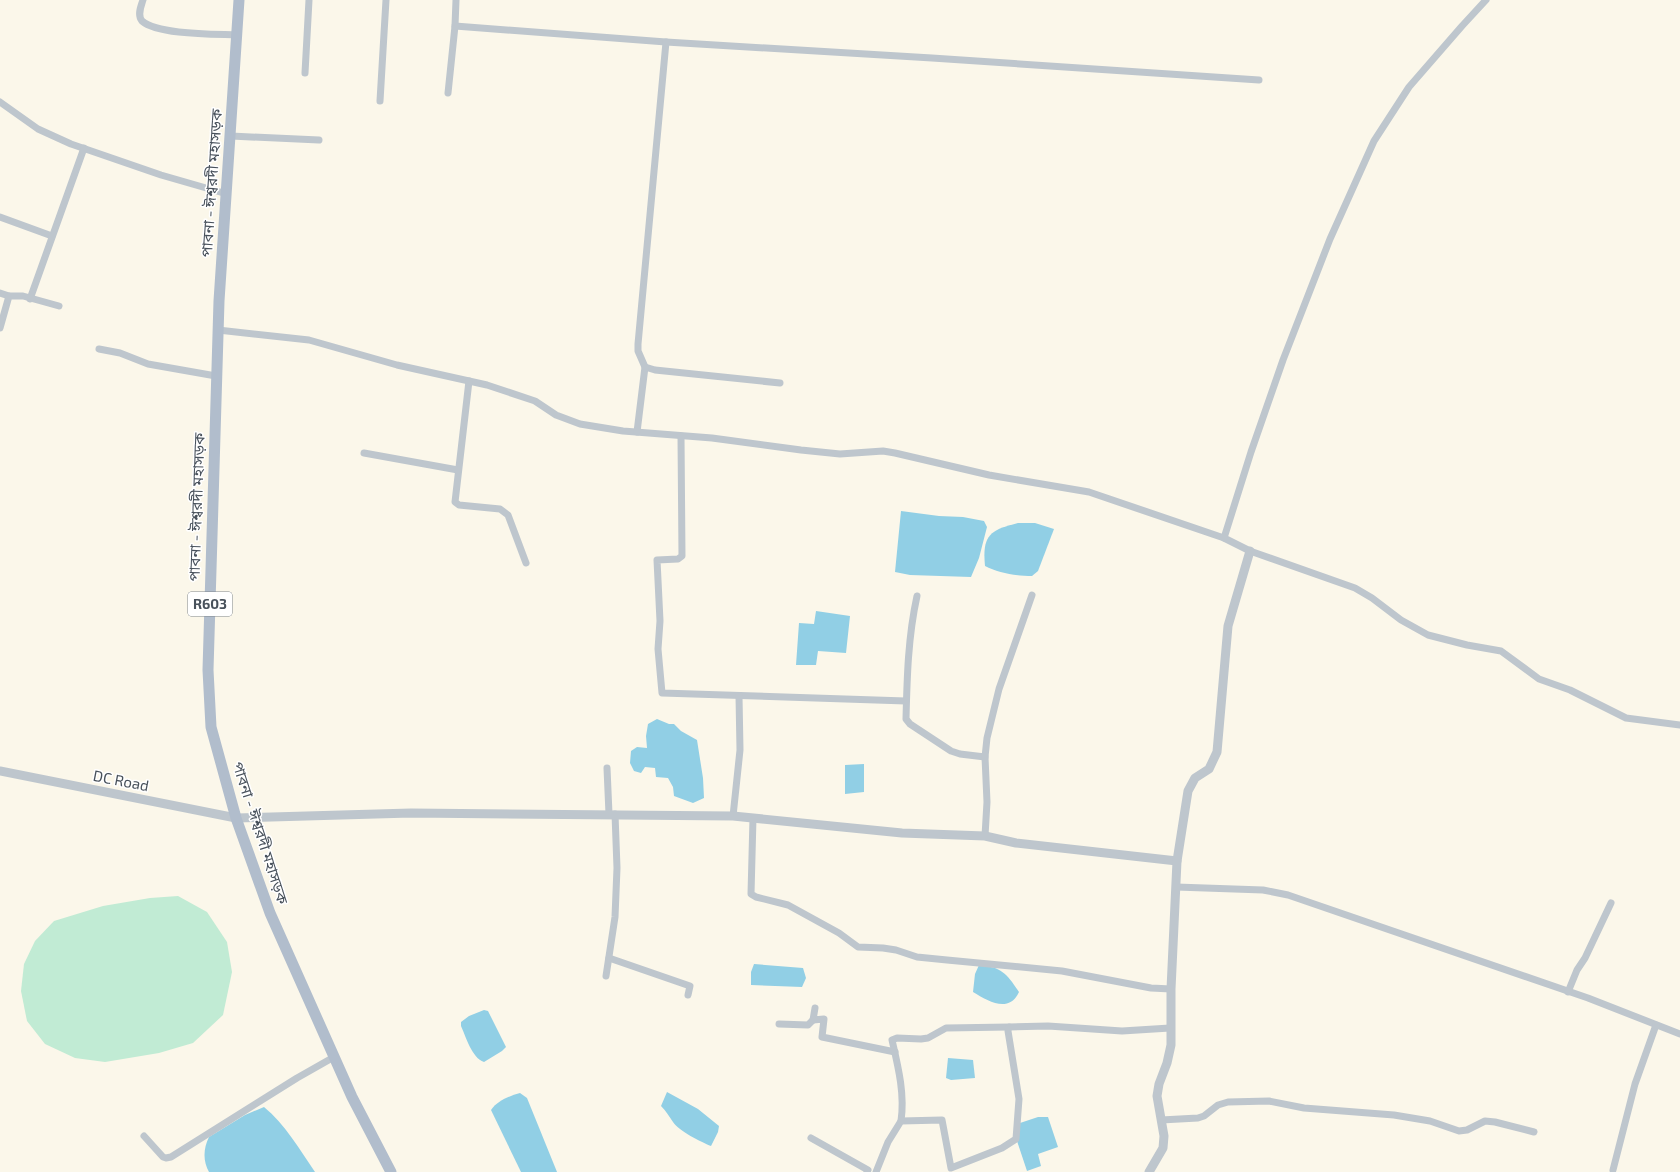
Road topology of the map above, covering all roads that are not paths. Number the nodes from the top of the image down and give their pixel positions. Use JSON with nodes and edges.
{"nodes":[{"id":1,"x":143,"y":0,"type":"edge"},
{"id":2,"x":239,"y":0,"type":"edge"},
{"id":3,"x":309,"y":0,"type":"edge"},
{"id":4,"x":386,"y":0,"type":"edge"},
{"id":5,"x":456,"y":0,"type":"edge"},
{"id":6,"x":1486,"y":0,"type":"edge"},
{"id":7,"x":455,"y":26,"type":"junction"},
{"id":8,"x":237,"y":35,"type":"junction"},
{"id":9,"x":666,"y":42,"type":"junction"},
{"id":10,"x":305,"y":74,"type":"dead end"},
{"id":11,"x":1260,"y":80,"type":"dead end"},
{"id":12,"x":448,"y":92,"type":"dead end"},
{"id":13,"x":380,"y":101,"type":"dead end"},
{"id":14,"x":0,"y":102,"type":"edge"},
{"id":15,"x":231,"y":136,"type":"junction"},
{"id":16,"x":318,"y":140,"type":"dead end"},
{"id":17,"x":84,"y":148,"type":"junction"},
{"id":18,"x":227,"y":194,"type":"junction"},
{"id":19,"x":0,"y":217,"type":"edge"},
{"id":20,"x":52,"y":236,"type":"junction"},
{"id":21,"x":0,"y":293,"type":"edge"},
{"id":22,"x":9,"y":296,"type":"junction"},
{"id":23,"x":30,"y":299,"type":"junction"},
{"id":24,"x":59,"y":306,"type":"dead end"},
{"id":25,"x":0,"y":328,"type":"edge"},
{"id":26,"x":218,"y":330,"type":"junction"},
{"id":27,"x":99,"y":349,"type":"dead end"},
{"id":28,"x":645,"y":367,"type":"junction"},
{"id":29,"x":216,"y":376,"type":"junction"},
{"id":30,"x":469,"y":381,"type":"junction"},
{"id":31,"x":780,"y":383,"type":"dead end"},
{"id":32,"x":638,"y":432,"type":"junction"},
{"id":33,"x":681,"y":436,"type":"junction"},
{"id":34,"x":364,"y":453,"type":"dead end"},
{"id":35,"x":458,"y":470,"type":"junction"},
{"id":36,"x":1224,"y":538,"type":"junction"},
{"id":37,"x":1250,"y":551,"type":"junction"},
{"id":38,"x":526,"y":563,"type":"dead end"},
{"id":39,"x":1032,"y":594,"type":"dead end"},
{"id":40,"x":917,"y":596,"type":"dead end"},
{"id":41,"x":739,"y":696,"type":"junction"},
{"id":42,"x":906,"y":701,"type":"junction"},
{"id":43,"x":1680,"y":726,"type":"edge"},
{"id":44,"x":985,"y":757,"type":"junction"},
{"id":45,"x":607,"y":768,"type":"dead end"},
{"id":46,"x":1,"y":773,"type":"edge"},
{"id":47,"x":612,"y":814,"type":"junction"},
{"id":48,"x":733,"y":816,"type":"junction"},
{"id":49,"x":236,"y":818,"type":"junction"},
{"id":50,"x":753,"y":818,"type":"junction"},
{"id":51,"x":985,"y":836,"type":"junction"},
{"id":52,"x":1177,"y":861,"type":"junction"},
{"id":53,"x":1176,"y":887,"type":"junction"},
{"id":54,"x":1611,"y":903,"type":"dead end"},
{"id":55,"x":609,"y":958,"type":"junction"},
{"id":56,"x":606,"y":976,"type":"dead end"},
{"id":57,"x":1171,"y":989,"type":"junction"},
{"id":58,"x":1568,"y":992,"type":"junction"},
{"id":59,"x":688,"y":996,"type":"dead end"},
{"id":60,"x":815,"y":1008,"type":"dead end"},
{"id":61,"x":814,"y":1020,"type":"junction"},
{"id":62,"x":779,"y":1024,"type":"dead end"},
{"id":63,"x":1656,"y":1025,"type":"junction"},
{"id":64,"x":1009,"y":1027,"type":"junction"},
{"id":65,"x":1170,"y":1028,"type":"junction"},
{"id":66,"x":1680,"y":1034,"type":"edge"},
{"id":67,"x":895,"y":1052,"type":"junction"},
{"id":68,"x":334,"y":1057,"type":"junction"},
{"id":69,"x":1161,"y":1120,"type":"junction"},
{"id":70,"x":901,"y":1121,"type":"junction"},
{"id":71,"x":1534,"y":1132,"type":"dead end"},
{"id":72,"x":144,"y":1136,"type":"dead end"},
{"id":73,"x":811,"y":1138,"type":"dead end"},
{"id":74,"x":1613,"y":1170,"type":"dead end"},
{"id":75,"x":391,"y":1172,"type":"edge"},
{"id":76,"x":871,"y":1172,"type":"edge"},
{"id":77,"x":1149,"y":1172,"type":"edge"}],
"edges":[{"from":1,"to":8,"type":"street"},
{"from":2,"to":8,"type":"main road","name":"পাবনা - ঈশ্বরদী মহাসড়ক","number":"R603"},
{"from":3,"to":10,"type":"street"},
{"from":4,"to":13,"type":"street"},
{"from":5,"to":7,"type":"street"},
{"from":6,"to":36,"type":"street"},
{"from":7,"to":9,"type":"street"},
{"from":7,"to":12,"type":"street"},
{"from":8,"to":15,"type":"main road","name":"পাবনা - ঈশ্বরদী মহাসড়ক","number":"R603"},
{"from":9,"to":11,"type":"street"},
{"from":9,"to":28,"type":"street"},
{"from":14,"to":17,"type":"street"},
{"from":15,"to":16,"type":"street"},
{"from":15,"to":18,"type":"main road","name":"পাবনা - ঈশ্বরদী মহাসড়ক","number":"R603"},
{"from":17,"to":18,"type":"street"},
{"from":17,"to":20,"type":"street"},
{"from":18,"to":26,"type":"main road","name":"পাবনা - ঈশ্বরদী মহাসড়ক","number":"R603"},
{"from":19,"to":20,"type":"street"},
{"from":20,"to":23,"type":"street"},
{"from":21,"to":22,"type":"street"},
{"from":22,"to":23,"type":"street"},
{"from":22,"to":25,"type":"street"},
{"from":23,"to":24,"type":"street"},
{"from":26,"to":29,"type":"main road","name":"পাবনা - ঈশ্বরদী মহাসড়ক","number":"R603"},
{"from":26,"to":30,"type":"street"},
{"from":27,"to":29,"type":"street"},
{"from":28,"to":31,"type":"street"},
{"from":28,"to":32,"type":"street"},
{"from":29,"to":49,"type":"main road","name":"পাবনা - ঈশ্বরদী মহাসড়ক","number":"R603"},
{"from":30,"to":32,"type":"street"},
{"from":30,"to":35,"type":"street"},
{"from":32,"to":33,"type":"street"},
{"from":33,"to":36,"type":"street"},
{"from":33,"to":41,"type":"street"},
{"from":34,"to":35,"type":"street"},
{"from":35,"to":38,"type":"street"},
{"from":36,"to":37,"type":"street"},
{"from":37,"to":43,"type":"street"},
{"from":37,"to":52,"type":"street"},
{"from":39,"to":44,"type":"street"},
{"from":40,"to":42,"type":"street"},
{"from":41,"to":42,"type":"street"},
{"from":41,"to":48,"type":"street"},
{"from":42,"to":44,"type":"street"},
{"from":44,"to":51,"type":"street"},
{"from":45,"to":47,"type":"street"},
{"from":46,"to":49,"type":"street","name":"DC Road"},
{"from":47,"to":48,"type":"street","name":"DC Road"},
{"from":47,"to":49,"type":"street","name":"DC Road"},
{"from":47,"to":55,"type":"street"},
{"from":48,"to":50,"type":"street","name":"DC Road"},
{"from":49,"to":68,"type":"main road","name":"পাবনা - ঈশ্বরদী মহাসড়ক","number":"R603"},
{"from":50,"to":51,"type":"street","name":"DC Road"},
{"from":50,"to":57,"type":"street"},
{"from":51,"to":52,"type":"street","name":"DC Road"},
{"from":52,"to":53,"type":"street"},
{"from":53,"to":57,"type":"street"},
{"from":53,"to":58,"type":"street"},
{"from":54,"to":58,"type":"street"},
{"from":55,"to":56,"type":"street"},
{"from":55,"to":59,"type":"street"},
{"from":57,"to":65,"type":"street"},
{"from":58,"to":63,"type":"street"},
{"from":60,"to":61,"type":"street"},
{"from":61,"to":62,"type":"street"},
{"from":61,"to":67,"type":"street"},
{"from":63,"to":66,"type":"street"},
{"from":63,"to":74,"type":"street"},
{"from":64,"to":65,"type":"street"},
{"from":64,"to":67,"type":"street"},
{"from":64,"to":70,"type":"street"},
{"from":65,"to":69,"type":"street"},
{"from":67,"to":70,"type":"street"},
{"from":68,"to":72,"type":"street"},
{"from":68,"to":75,"type":"main road","name":"পাবনা - ঈশ্বরদী মহাসড়ক","number":"R603"},
{"from":69,"to":71,"type":"street"},
{"from":69,"to":77,"type":"street"},
{"from":70,"to":76,"type":"street"},
{"from":73,"to":76,"type":"street"}]}
